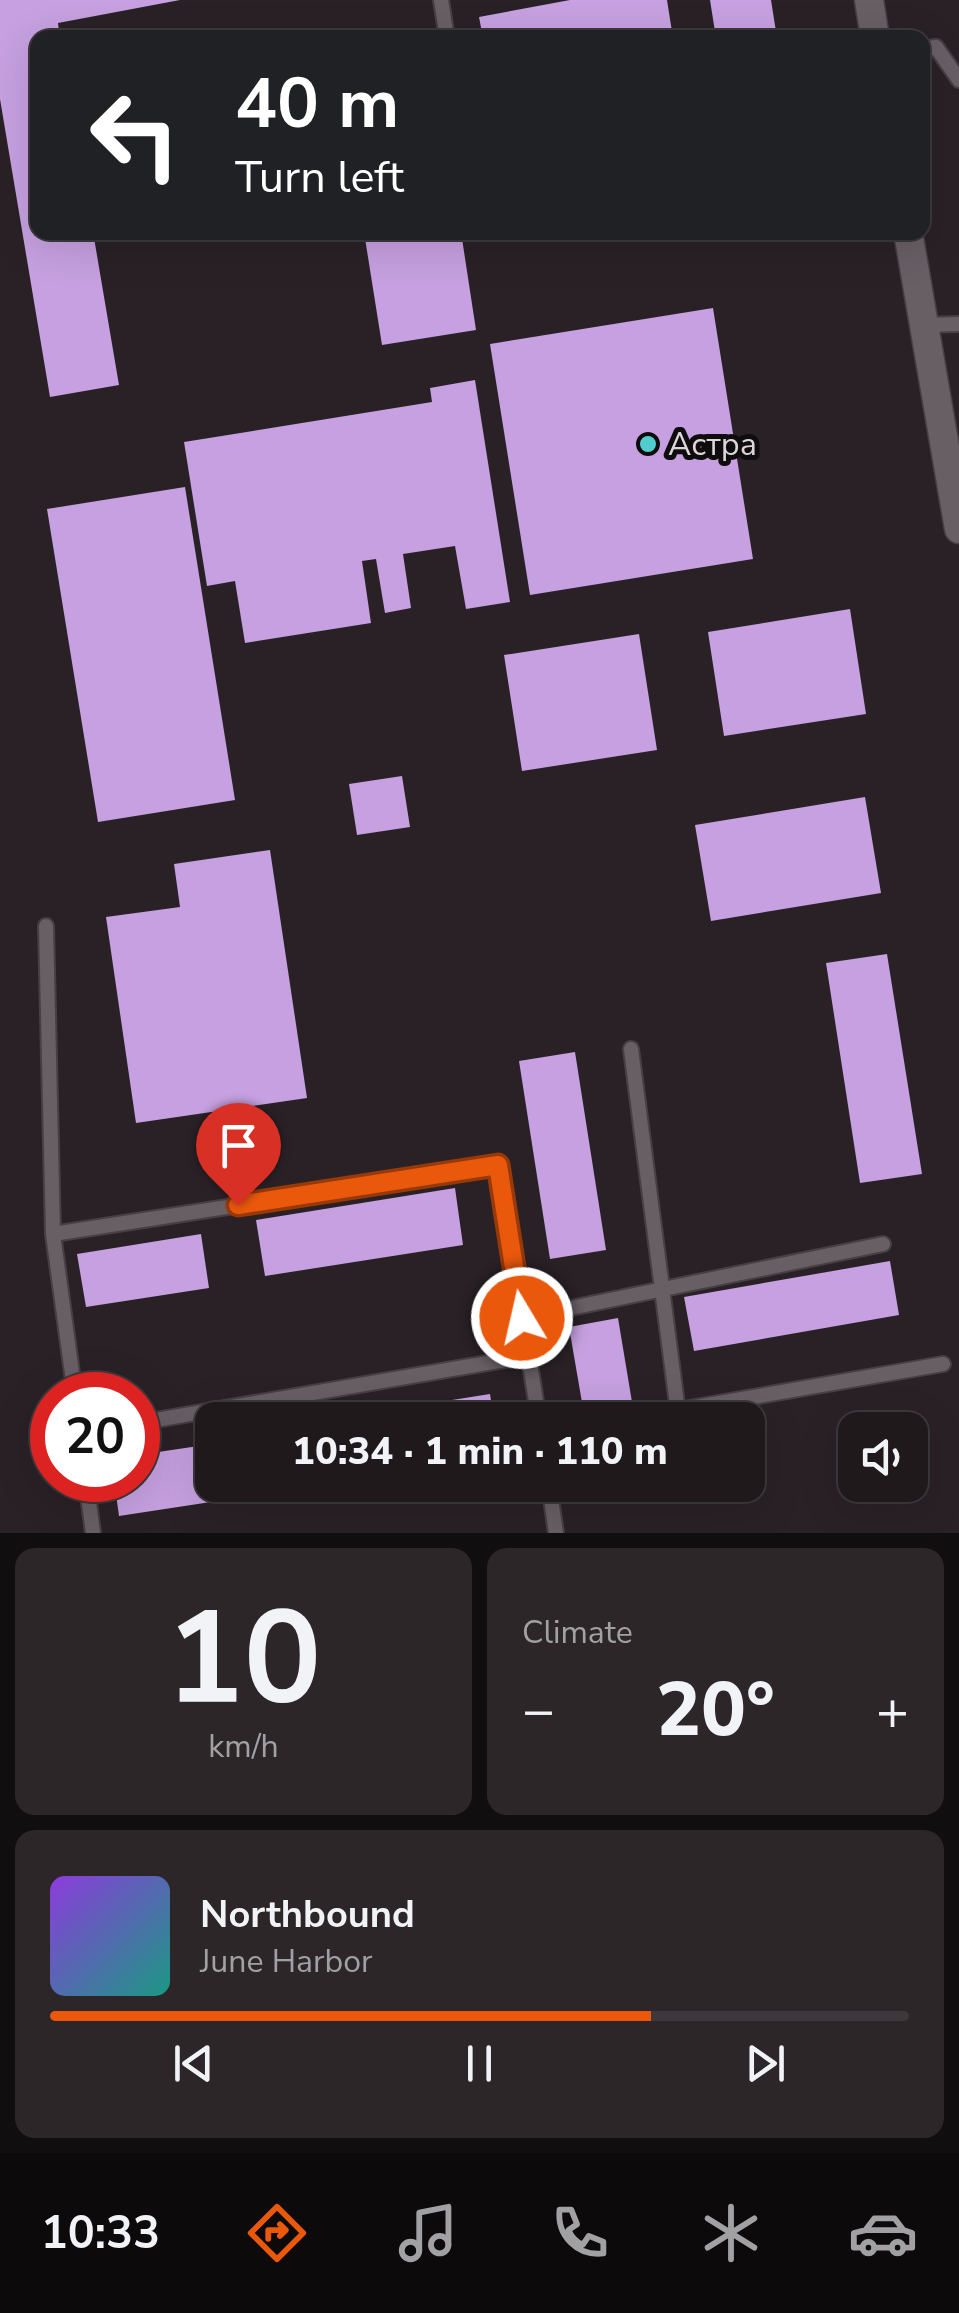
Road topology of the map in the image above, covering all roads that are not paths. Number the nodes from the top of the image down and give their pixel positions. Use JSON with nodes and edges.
{"nodes":[{"id":1,"x":441,"y":0,"type":"edge"},
{"id":2,"x":868,"y":0,"type":"edge"},
{"id":3,"x":446,"y":30,"type":"edge"},
{"id":4,"x":874,"y":30,"type":"edge"},
{"id":5,"x":930,"y":48,"type":"edge"},
{"id":6,"x":959,"y":80,"type":"edge"},
{"id":7,"x":909,"y":240,"type":"edge"},
{"id":8,"x":959,"y":324,"type":"edge"},
{"id":9,"x":924,"y":325,"type":"junction"},
{"id":10,"x":959,"y":530,"type":"edge"},
{"id":11,"x":46,"y":926,"type":"dead end"},
{"id":12,"x":631,"y":1049,"type":"dead end"},
{"id":13,"x":53,"y":1234,"type":"junction"},
{"id":14,"x":883,"y":1244,"type":"dead end"},
{"id":15,"x":660,"y":1290,"type":"junction"},
{"id":16,"x":522,"y":1318,"type":"junction"},
{"id":17,"x":528,"y":1356,"type":"junction"},
{"id":18,"x":943,"y":1364,"type":"dead end"},
{"id":19,"x":72,"y":1372,"type":"edge"},
{"id":20,"x":535,"y":1402,"type":"edge"},
{"id":21,"x":676,"y":1402,"type":"edge"},
{"id":22,"x":746,"y":1402,"type":"edge"},
{"id":23,"x":160,"y":1419,"type":"edge"},
{"id":24,"x":89,"y":1502,"type":"edge"},
{"id":25,"x":551,"y":1502,"type":"edge"},
{"id":26,"x":93,"y":1533,"type":"edge"},
{"id":27,"x":556,"y":1533,"type":"edge"}],
"edges":[{"from":1,"to":3,"type":"lane"},
{"from":2,"to":4,"type":"main road"},
{"from":5,"to":6,"type":"lane"},
{"from":7,"to":9,"type":"main road"},
{"from":8,"to":9,"type":"lane"},
{"from":9,"to":10,"type":"main road"},
{"from":11,"to":13,"type":"lane"},
{"from":12,"to":15,"type":"lane"},
{"from":13,"to":16,"type":"lane"},
{"from":13,"to":19,"type":"lane"},
{"from":14,"to":15,"type":"lane"},
{"from":15,"to":16,"type":"lane"},
{"from":15,"to":21,"type":"lane"},
{"from":16,"to":17,"type":"lane"},
{"from":17,"to":20,"type":"lane"},
{"from":17,"to":23,"type":"lane"},
{"from":18,"to":22,"type":"lane"},
{"from":24,"to":26,"type":"lane"},
{"from":25,"to":27,"type":"lane"}]}
